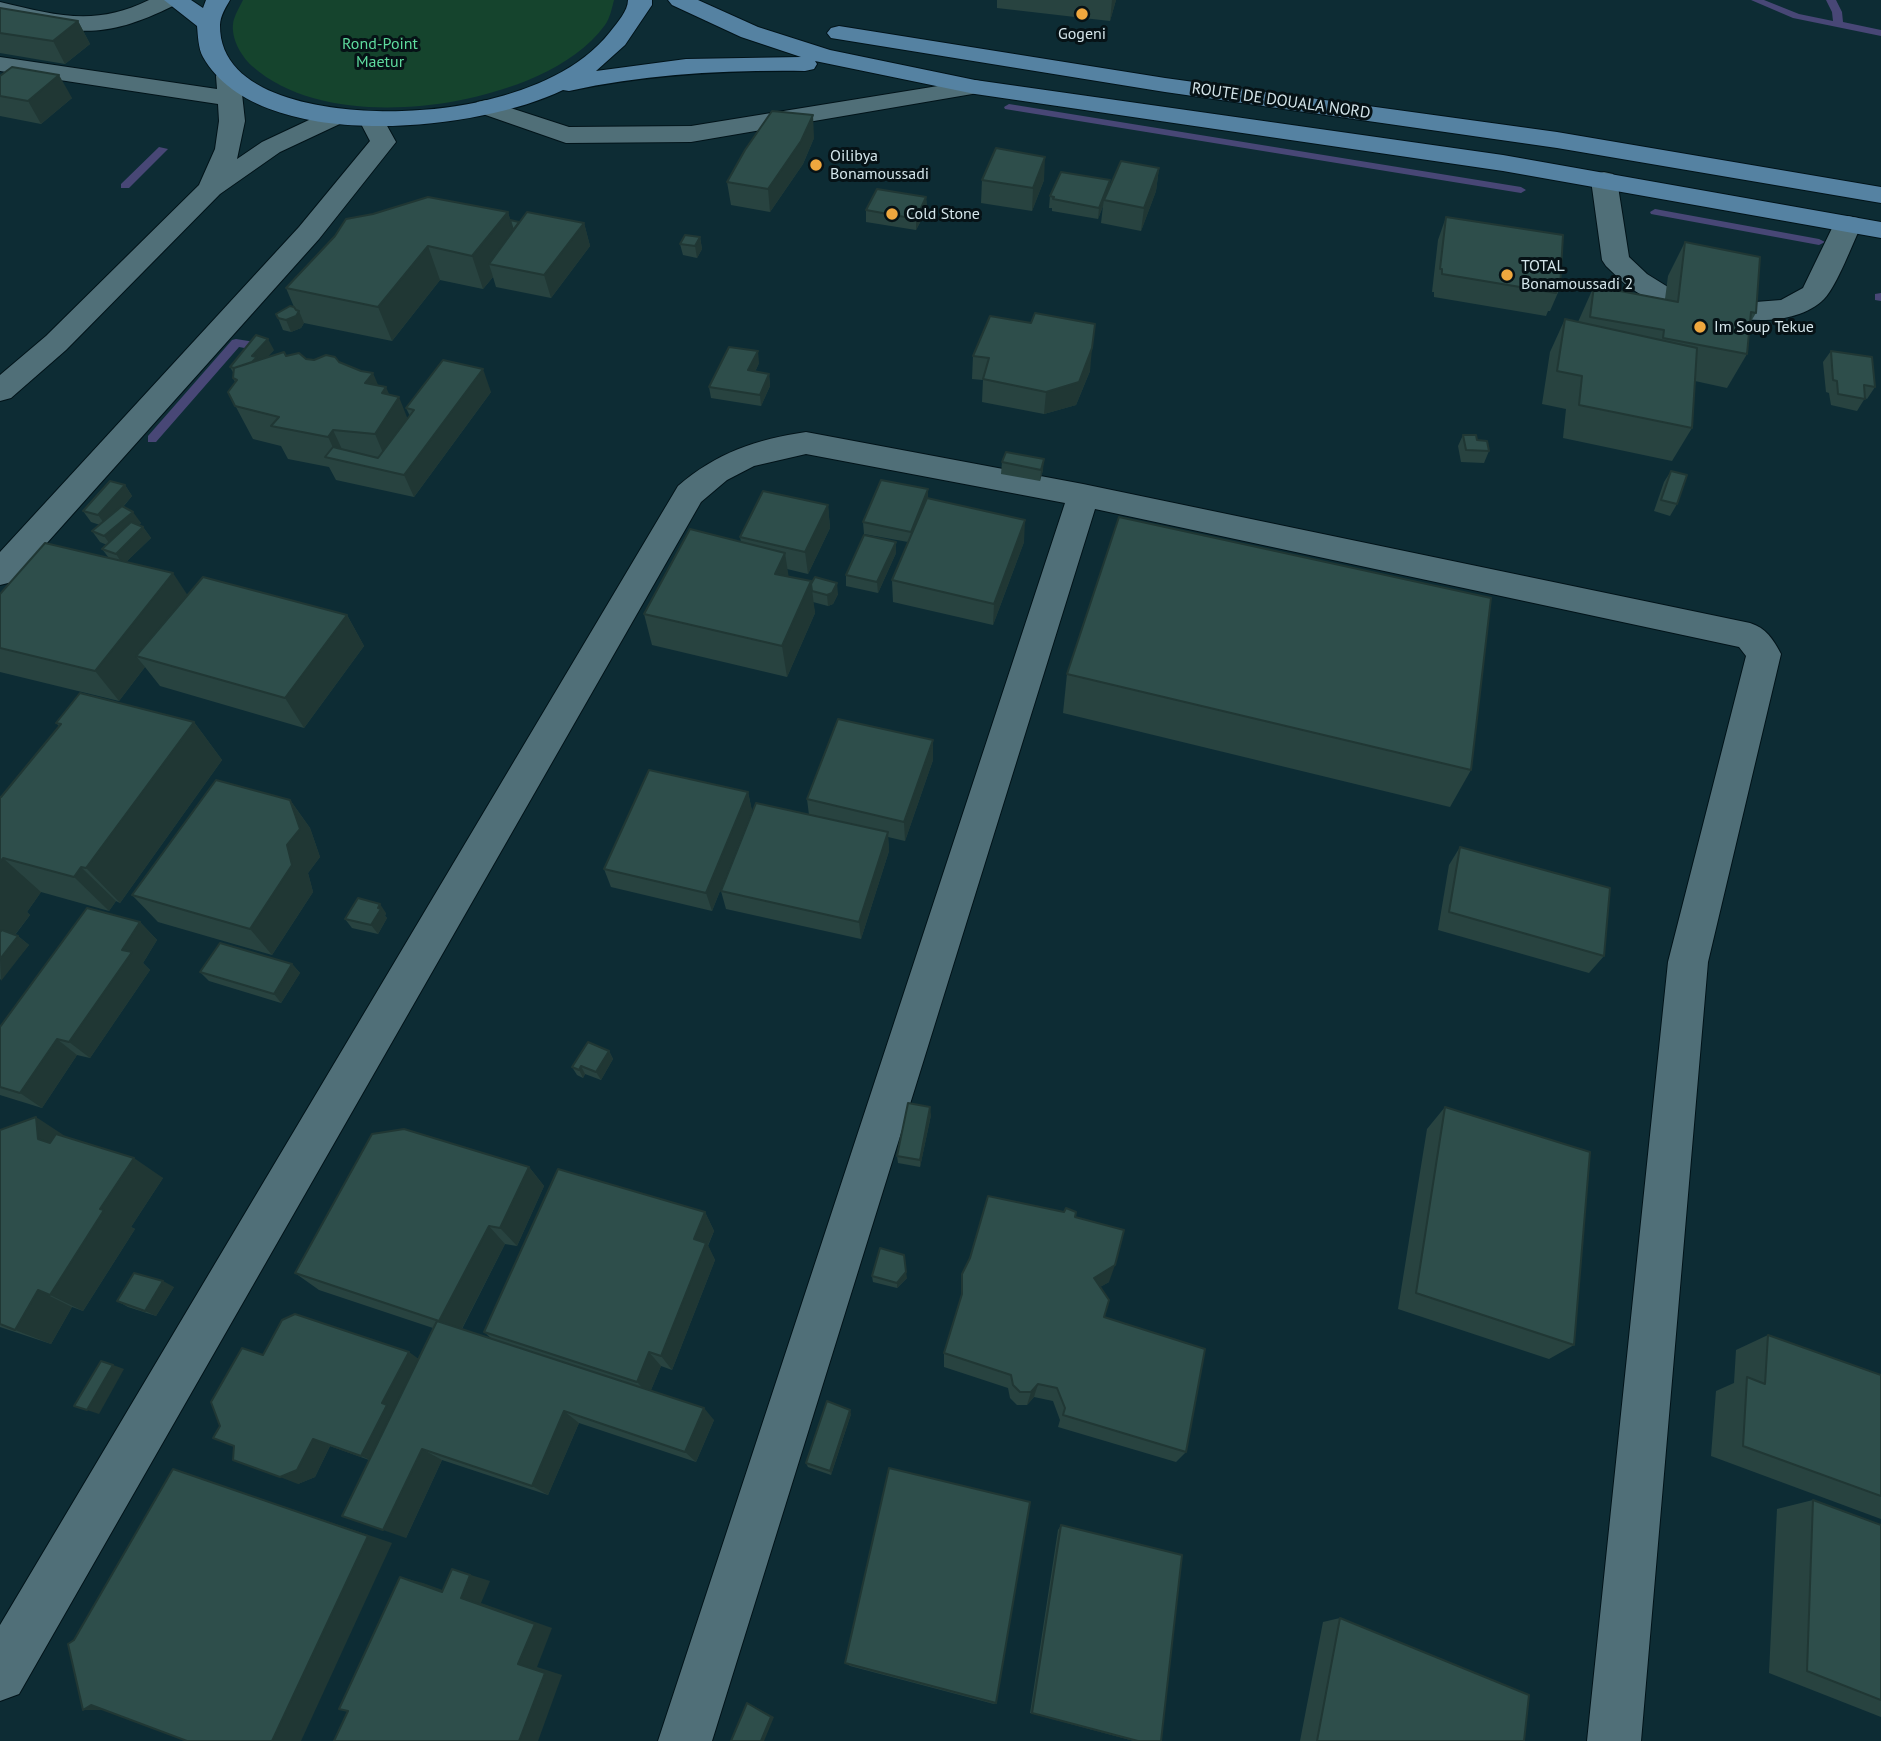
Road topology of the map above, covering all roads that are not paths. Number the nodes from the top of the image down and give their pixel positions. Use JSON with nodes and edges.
{"nodes":[{"id":1,"x":167,"y":0,"type":"edge"},
{"id":2,"x":176,"y":0,"type":"edge"},
{"id":3,"x":218,"y":0,"type":"edge"},
{"id":4,"x":640,"y":0,"type":"edge"},
{"id":5,"x":681,"y":1,"type":"edge"},
{"id":6,"x":0,"y":9,"type":"edge"},
{"id":7,"x":208,"y":23,"type":"junction"},
{"id":8,"x":93,"y":26,"type":"junction"},
{"id":9,"x":0,"y":64,"type":"edge"},
{"id":10,"x":908,"y":74,"type":"junction"},
{"id":11,"x":106,"y":81,"type":"junction"},
{"id":12,"x":229,"y":87,"type":"junction"},
{"id":13,"x":975,"y":87,"type":"junction"},
{"id":14,"x":531,"y":94,"type":"junction"},
{"id":15,"x":486,"y":107,"type":"junction"},
{"id":16,"x":335,"y":117,"type":"junction"},
{"id":17,"x":372,"y":120,"type":"junction"},
{"id":18,"x":1604,"y":180,"type":"junction"},
{"id":19,"x":211,"y":188,"type":"junction"},
{"id":20,"x":1881,"y":195,"type":"edge"},
{"id":21,"x":1848,"y":224,"type":"junction"},
{"id":22,"x":1881,"y":230,"type":"edge"},
{"id":23,"x":1666,"y":298,"type":"edge"},
{"id":24,"x":1740,"y":310,"type":"edge"},
{"id":25,"x":0,"y":391,"type":"edge"},
{"id":26,"x":1083,"y":495,"type":"junction"},
{"id":27,"x":0,"y":573,"type":"edge"},
{"id":28,"x":0,"y":1675,"type":"edge"},
{"id":29,"x":685,"y":1741,"type":"edge"},
{"id":30,"x":1614,"y":1741,"type":"edge"}],
"edges":[{"from":1,"to":8,"type":"street"},
{"from":2,"to":7,"type":"main road"},
{"from":3,"to":7,"type":"main road"},
{"from":4,"to":14,"type":"main road"},
{"from":5,"to":10,"type":"main road"},
{"from":5,"to":20,"type":"main road","name":"ROUTE DE DOUALA NORD"},
{"from":6,"to":8,"type":"street"},
{"from":7,"to":12,"type":"main road"},
{"from":8,"to":11,"type":"street"},
{"from":9,"to":11,"type":"street"},
{"from":10,"to":13,"type":"main road","name":"ROUTE DE DOUALA NORD"},
{"from":10,"to":14,"type":"main road"},
{"from":11,"to":12,"type":"street"},
{"from":12,"to":16,"type":"main road"},
{"from":12,"to":19,"type":"street"},
{"from":13,"to":15,"type":"street"},
{"from":13,"to":18,"type":"main road","name":"ROUTE DE DOUALA NORD"},
{"from":14,"to":15,"type":"main road"},
{"from":15,"to":17,"type":"main road"},
{"from":16,"to":17,"type":"main road"},
{"from":16,"to":19,"type":"street"},
{"from":17,"to":27,"type":"street"},
{"from":18,"to":21,"type":"main road","name":"ROUTE DE DOUALA NORD"},
{"from":18,"to":23,"type":"street"},
{"from":19,"to":25,"type":"street"},
{"from":21,"to":22,"type":"main road","name":"ROUTE DE DOUALA NORD"},
{"from":21,"to":24,"type":"street"},
{"from":26,"to":28,"type":"street"},
{"from":26,"to":29,"type":"street"},
{"from":26,"to":30,"type":"street"}]}
